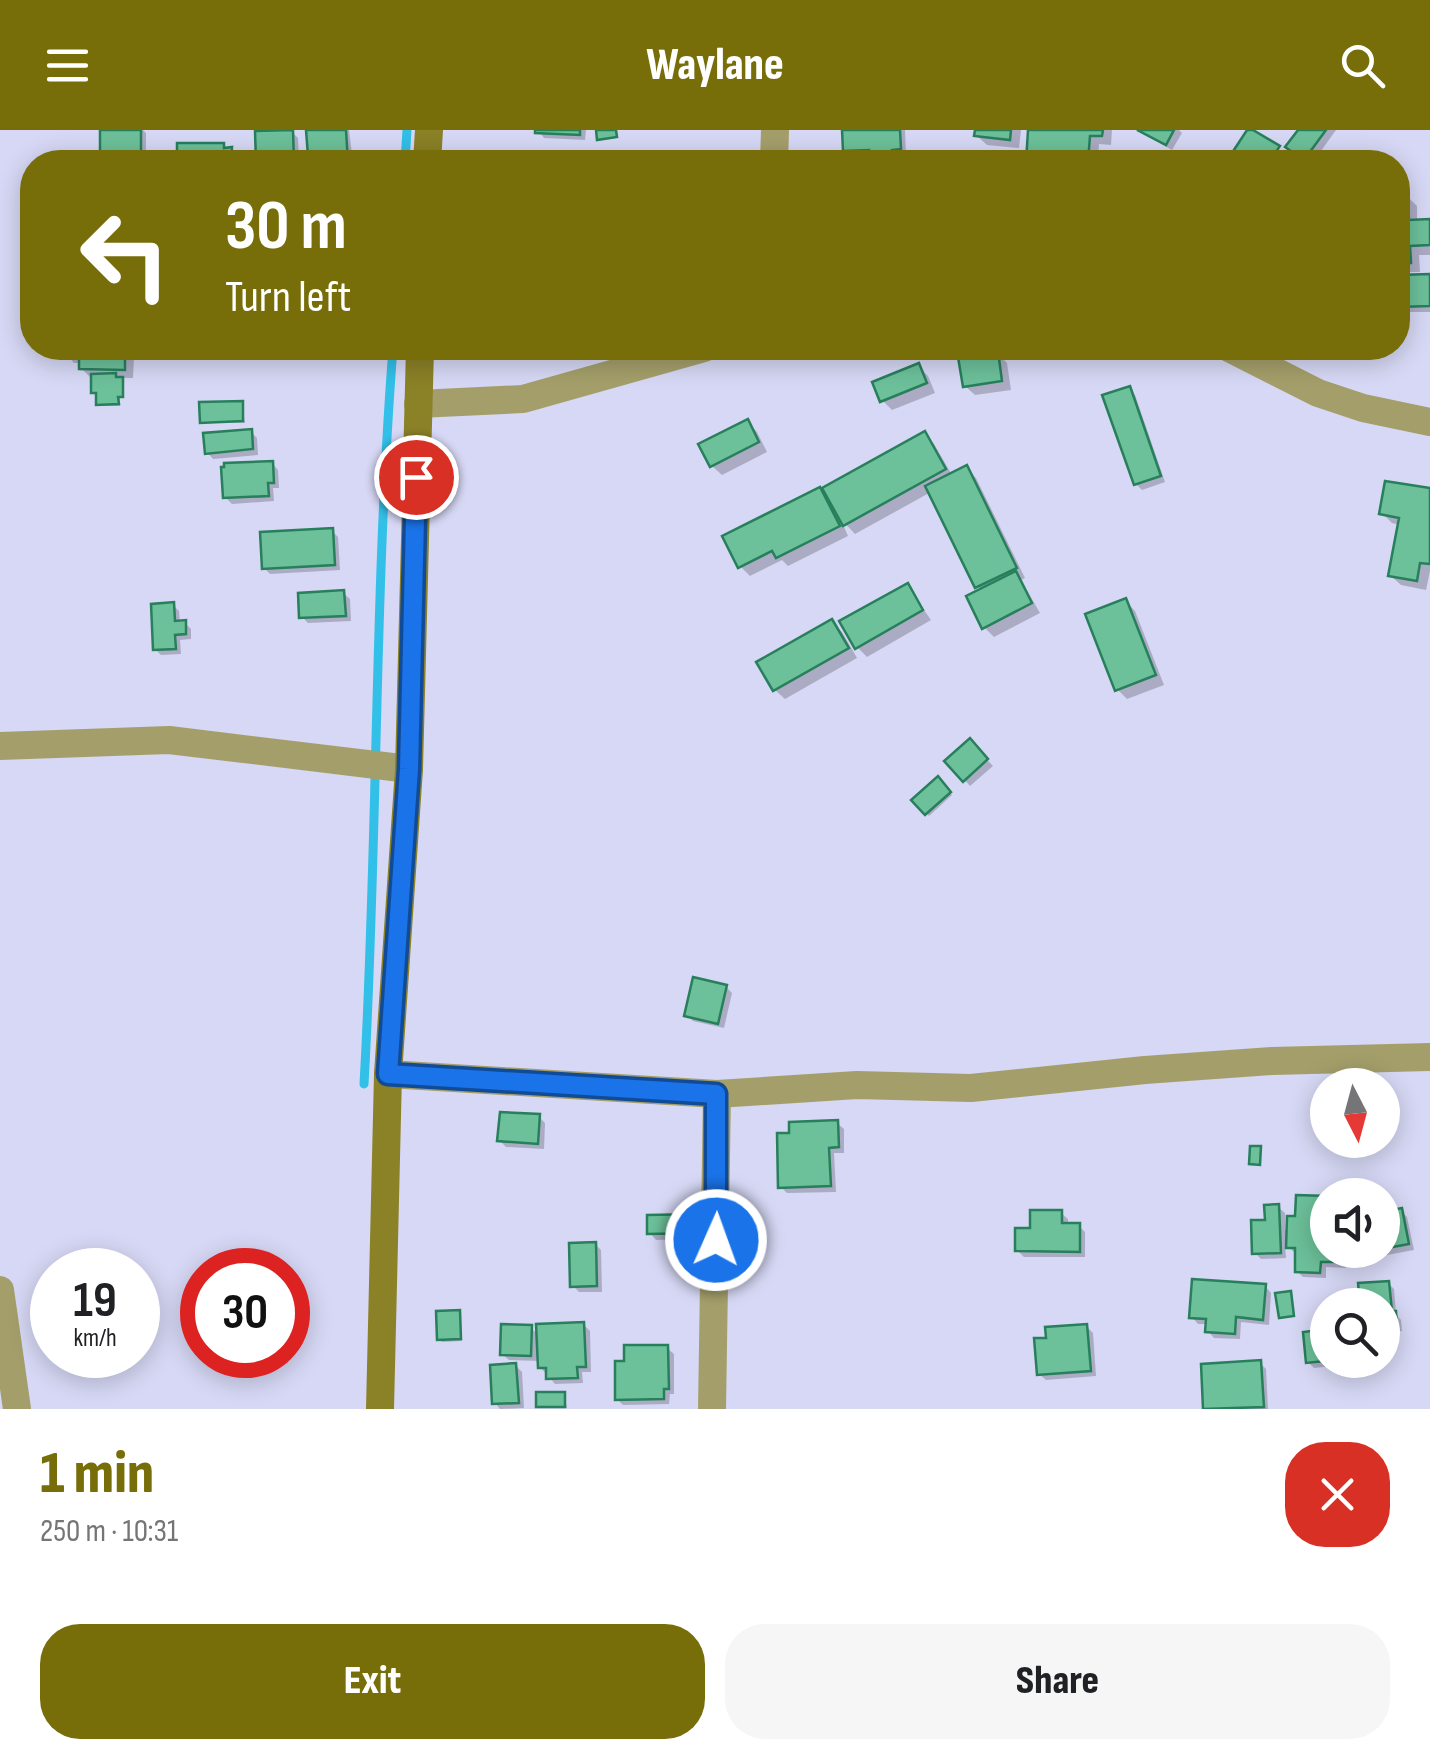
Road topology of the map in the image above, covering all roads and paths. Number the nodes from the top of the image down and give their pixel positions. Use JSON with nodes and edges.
{"nodes":[{"id":1,"x":420,"y":360,"type":"edge"},
{"id":2,"x":661,"y":360,"type":"edge"},
{"id":3,"x":1253,"y":360,"type":"edge"},
{"id":4,"x":418,"y":404,"type":"junction"},
{"id":5,"x":1430,"y":422,"type":"edge"},
{"id":6,"x":0,"y":746,"type":"edge"},
{"id":7,"x":409,"y":769,"type":"junction"},
{"id":8,"x":1430,"y":1057,"type":"edge"},
{"id":9,"x":388,"y":1074,"type":"junction"},
{"id":10,"x":716,"y":1094,"type":"junction"},
{"id":11,"x":0,"y":1290,"type":"edge"},
{"id":12,"x":17,"y":1409,"type":"edge"},
{"id":13,"x":380,"y":1409,"type":"edge"},
{"id":14,"x":712,"y":1409,"type":"edge"}],
"edges":[{"from":1,"to":4,"type":"main road"},
{"from":2,"to":4,"type":"street"},
{"from":3,"to":5,"type":"street"},
{"from":4,"to":7,"type":"main road"},
{"from":6,"to":7,"type":"street"},
{"from":7,"to":9,"type":"main road"},
{"from":8,"to":10,"type":"street"},
{"from":9,"to":10,"type":"street"},
{"from":9,"to":13,"type":"main road"},
{"from":10,"to":14,"type":"street"},
{"from":11,"to":12,"type":"street"}]}
